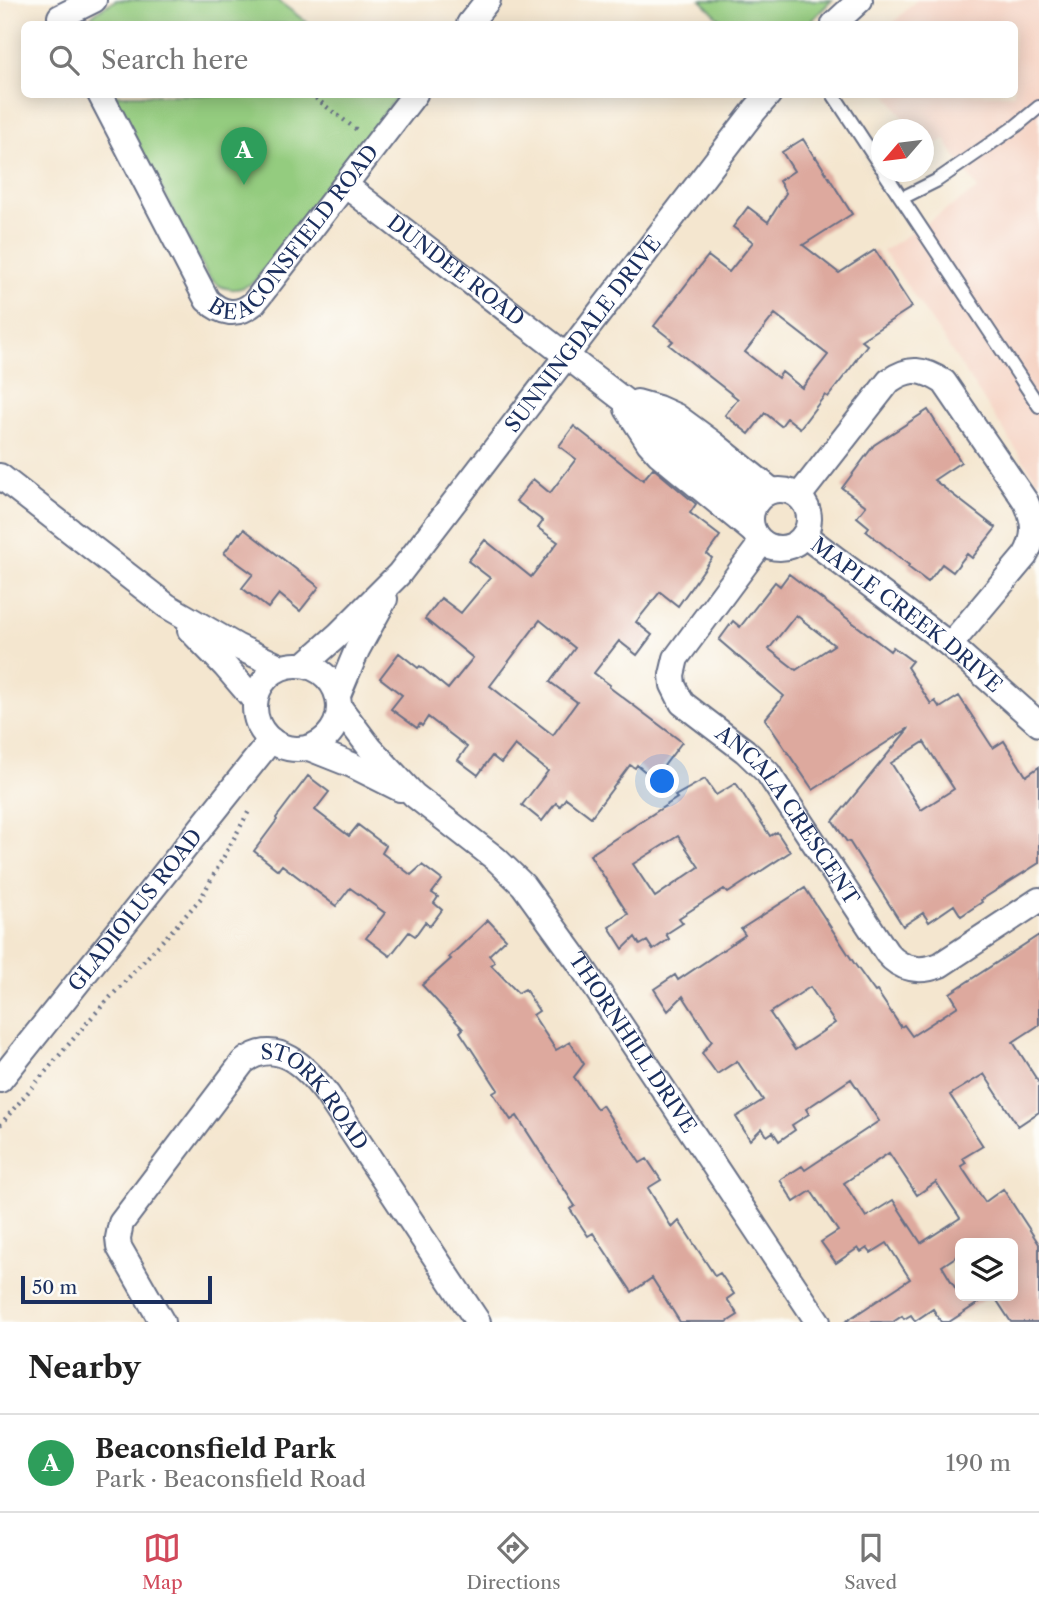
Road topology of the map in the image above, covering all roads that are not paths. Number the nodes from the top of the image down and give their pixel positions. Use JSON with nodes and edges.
{"nodes":[{"id":1,"x":94,"y":0,"type":"edge"},
{"id":2,"x":488,"y":0,"type":"edge"},
{"id":3,"x":860,"y":0,"type":"edge"},
{"id":4,"x":58,"y":14,"type":"edge"},
{"id":5,"x":471,"y":21,"type":"edge"},
{"id":6,"x":837,"y":21,"type":"edge"},
{"id":7,"x":102,"y":98,"type":"edge"},
{"id":8,"x":412,"y":98,"type":"edge"},
{"id":9,"x":766,"y":98,"type":"edge"},
{"id":10,"x":836,"y":98,"type":"edge"},
{"id":11,"x":1039,"y":107,"type":"edge"},
{"id":12,"x":871,"y":151,"type":"edge"},
{"id":13,"x":892,"y":182,"type":"edge"},
{"id":14,"x":345,"y":185,"type":"junction"},
{"id":15,"x":902,"y":198,"type":"junction"},
{"id":16,"x":567,"y":356,"type":"junction"},
{"id":17,"x":1039,"y":405,"type":"edge"},
{"id":18,"x":660,"y":428,"type":"junction"},
{"id":19,"x":0,"y":476,"type":"edge"},
{"id":20,"x":799,"y":496,"type":"junction"},
{"id":21,"x":763,"y":497,"type":"junction"},
{"id":22,"x":804,"y":535,"type":"junction"},
{"id":23,"x":758,"y":537,"type":"junction"},
{"id":24,"x":399,"y":574,"type":"junction"},
{"id":25,"x":167,"y":607,"type":"junction"},
{"id":26,"x":950,"y":645,"type":"junction"},
{"id":27,"x":292,"y":666,"type":"junction"},
{"id":28,"x":256,"y":701,"type":"junction"},
{"id":29,"x":339,"y":701,"type":"junction"},
{"id":30,"x":1039,"y":724,"type":"edge"},
{"id":31,"x":271,"y":740,"type":"junction"},
{"id":32,"x":309,"y":748,"type":"junction"},
{"id":33,"x":414,"y":795,"type":"junction"},
{"id":34,"x":1039,"y":900,"type":"edge"},
{"id":35,"x":0,"y":1080,"type":"edge"},
{"id":36,"x":162,"y":1322,"type":"edge"},
{"id":37,"x":478,"y":1322,"type":"edge"},
{"id":38,"x":818,"y":1322,"type":"edge"}],
"edges":[{"from":1,"to":4,"type":"street"},
{"from":2,"to":5,"type":"street"},
{"from":3,"to":6,"type":"street"},
{"from":7,"to":14,"type":"street","name":"BEACONSFIELD ROAD"},
{"from":8,"to":14,"type":"street","name":"BEACONSFIELD ROAD"},
{"from":9,"to":16,"type":"street","name":"SUNNINGDALE DRIVE"},
{"from":10,"to":12,"type":"lane"},
{"from":11,"to":15,"type":"lane"},
{"from":13,"to":15,"type":"lane"},
{"from":14,"to":16,"type":"street","name":"DUNDEE ROAD"},
{"from":15,"to":17,"type":"lane"},
{"from":16,"to":18,"type":"street"},
{"from":16,"to":24,"type":"street","name":"SUNNINGDALE DRIVE"},
{"from":18,"to":21,"type":"street"},
{"from":18,"to":23,"type":"street"},
{"from":19,"to":25,"type":"street"},
{"from":20,"to":21,"type":"street"},
{"from":20,"to":22,"type":"street"},
{"from":20,"to":26,"type":"street"},
{"from":21,"to":23,"type":"street"},
{"from":22,"to":23,"type":"street"},
{"from":22,"to":26,"type":"street","name":"MAPLE CREEK DRIVE"},
{"from":23,"to":34,"type":"street","name":"ANCALA CRESCENT"},
{"from":24,"to":27,"type":"street","name":"SUNNINGDALE DRIVE"},
{"from":24,"to":29,"type":"street","name":"SUNNINGDALE DRIVE"},
{"from":25,"to":27,"type":"street"},
{"from":25,"to":28,"type":"street"},
{"from":26,"to":30,"type":"street","name":"MAPLE CREEK DRIVE"},
{"from":27,"to":28,"type":"street"},
{"from":27,"to":29,"type":"street"},
{"from":28,"to":31,"type":"street"},
{"from":29,"to":32,"type":"street"},
{"from":29,"to":33,"type":"street","name":"THORNHILL DRIVE"},
{"from":31,"to":32,"type":"street"},
{"from":31,"to":35,"type":"street","name":"GLADIOLUS ROAD"},
{"from":32,"to":33,"type":"street","name":"THORNHILL DRIVE"},
{"from":33,"to":38,"type":"street","name":"THORNHILL DRIVE"},
{"from":36,"to":37,"type":"street","name":"STORK ROAD"}]}
